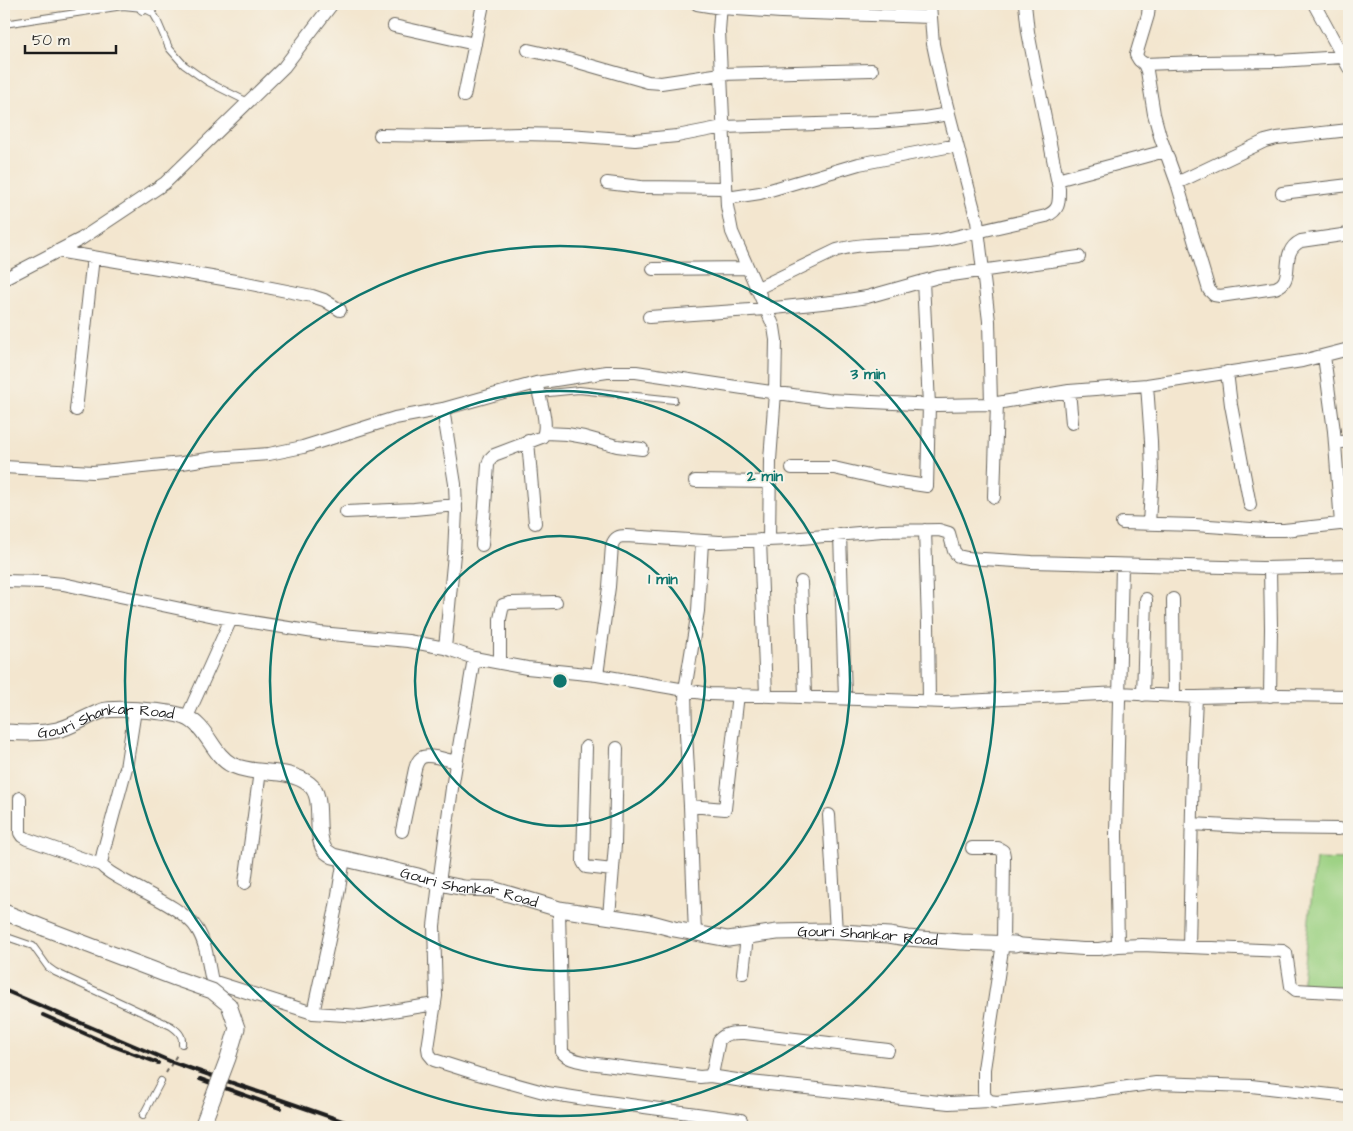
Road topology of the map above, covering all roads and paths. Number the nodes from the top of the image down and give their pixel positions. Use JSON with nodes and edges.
{"nodes":[{"id":1,"x":332,"y":4,"type":"edge"},
{"id":2,"x":483,"y":4,"type":"edge"},
{"id":3,"x":697,"y":4,"type":"edge"},
{"id":4,"x":930,"y":4,"type":"edge"},
{"id":5,"x":1025,"y":4,"type":"edge"},
{"id":6,"x":1149,"y":4,"type":"edge"},
{"id":7,"x":1314,"y":4,"type":"edge"},
{"id":8,"x":142,"y":6,"type":"edge"},
{"id":9,"x":721,"y":6,"type":"edge"},
{"id":10,"x":811,"y":8,"type":"edge"},
{"id":11,"x":847,"y":9,"type":"edge"},
{"id":12,"x":876,"y":10,"type":"edge"},
{"id":13,"x":931,"y":17,"type":"junction"},
{"id":14,"x":4,"y":24,"type":"edge"},
{"id":15,"x":394,"y":26,"type":"dead end"},
{"id":16,"x":475,"y":44,"type":"junction"},
{"id":17,"x":528,"y":50,"type":"dead end"},
{"id":18,"x":1346,"y":63,"type":"edge"},
{"id":19,"x":1144,"y":64,"type":"junction"},
{"id":20,"x":872,"y":70,"type":"dead end"},
{"id":21,"x":721,"y":74,"type":"junction"},
{"id":22,"x":464,"y":96,"type":"dead end"},
{"id":23,"x":248,"y":102,"type":"junction"},
{"id":24,"x":949,"y":114,"type":"junction"},
{"id":25,"x":723,"y":127,"type":"junction"},
{"id":26,"x":1349,"y":130,"type":"edge"},
{"id":27,"x":380,"y":136,"type":"dead end"},
{"id":28,"x":957,"y":145,"type":"junction"},
{"id":29,"x":1165,"y":151,"type":"junction"},
{"id":30,"x":1058,"y":180,"type":"junction"},
{"id":31,"x":607,"y":183,"type":"dead end"},
{"id":32,"x":1177,"y":183,"type":"junction"},
{"id":33,"x":1349,"y":185,"type":"edge"},
{"id":34,"x":727,"y":193,"type":"junction"},
{"id":35,"x":1282,"y":193,"type":"dead end"},
{"id":36,"x":978,"y":231,"type":"junction"},
{"id":37,"x":1349,"y":234,"type":"edge"},
{"id":38,"x":57,"y":251,"type":"junction"},
{"id":39,"x":93,"y":257,"type":"junction"},
{"id":40,"x":1078,"y":257,"type":"dead end"},
{"id":41,"x":747,"y":268,"type":"junction"},
{"id":42,"x":653,"y":269,"type":"dead end"},
{"id":43,"x":982,"y":270,"type":"junction"},
{"id":44,"x":4,"y":279,"type":"edge"},
{"id":45,"x":923,"y":281,"type":"junction"},
{"id":46,"x":756,"y":289,"type":"junction"},
{"id":47,"x":766,"y":309,"type":"junction"},
{"id":48,"x":340,"y":310,"type":"dead end"},
{"id":49,"x":649,"y":317,"type":"dead end"},
{"id":50,"x":1349,"y":350,"type":"edge"},
{"id":51,"x":1324,"y":356,"type":"junction"},
{"id":52,"x":1227,"y":372,"type":"junction"},
{"id":53,"x":1147,"y":385,"type":"junction"},
{"id":54,"x":537,"y":389,"type":"junction"},
{"id":55,"x":1069,"y":391,"type":"junction"},
{"id":56,"x":775,"y":393,"type":"junction"},
{"id":57,"x":674,"y":400,"type":"dead end"},
{"id":58,"x":994,"y":403,"type":"junction"},
{"id":59,"x":929,"y":405,"type":"junction"},
{"id":60,"x":442,"y":409,"type":"junction"},
{"id":61,"x":76,"y":410,"type":"dead end"},
{"id":62,"x":1072,"y":423,"type":"dead end"},
{"id":63,"x":545,"y":433,"type":"junction"},
{"id":64,"x":528,"y":441,"type":"junction"},
{"id":65,"x":1349,"y":441,"type":"edge"},
{"id":66,"x":1335,"y":443,"type":"junction"},
{"id":67,"x":642,"y":449,"type":"dead end"},
{"id":68,"x":4,"y":467,"type":"edge"},
{"id":69,"x":792,"y":468,"type":"dead end"},
{"id":70,"x":695,"y":481,"type":"dead end"},
{"id":71,"x":770,"y":482,"type":"junction"},
{"id":72,"x":994,"y":497,"type":"dead end"},
{"id":73,"x":456,"y":505,"type":"junction"},
{"id":74,"x":1250,"y":505,"type":"dead end"},
{"id":75,"x":346,"y":512,"type":"dead end"},
{"id":76,"x":535,"y":523,"type":"dead end"},
{"id":77,"x":1122,"y":523,"type":"dead end"},
{"id":78,"x":1149,"y":523,"type":"junction"},
{"id":79,"x":1345,"y":523,"type":"edge"},
{"id":80,"x":925,"y":530,"type":"junction"},
{"id":81,"x":840,"y":534,"type":"junction"},
{"id":82,"x":764,"y":540,"type":"junction"},
{"id":83,"x":702,"y":542,"type":"junction"},
{"id":84,"x":482,"y":545,"type":"dead end"},
{"id":85,"x":1122,"y":565,"type":"junction"},
{"id":86,"x":1349,"y":566,"type":"edge"},
{"id":87,"x":1270,"y":568,"type":"junction"},
{"id":88,"x":4,"y":581,"type":"edge"},
{"id":89,"x":800,"y":582,"type":"dead end"},
{"id":90,"x":1146,"y":599,"type":"dead end"},
{"id":91,"x":1173,"y":599,"type":"dead end"},
{"id":92,"x":556,"y":602,"type":"dead end"},
{"id":93,"x":231,"y":619,"type":"junction"},
{"id":94,"x":445,"y":648,"type":"junction"},
{"id":95,"x":474,"y":658,"type":"junction"},
{"id":96,"x":500,"y":663,"type":"junction"},
{"id":97,"x":597,"y":675,"type":"junction"},
{"id":98,"x":685,"y":690,"type":"junction"},
{"id":99,"x":1119,"y":693,"type":"junction"},
{"id":100,"x":738,"y":694,"type":"junction"},
{"id":101,"x":1143,"y":694,"type":"junction"},
{"id":102,"x":766,"y":695,"type":"junction"},
{"id":103,"x":805,"y":696,"type":"junction"},
{"id":104,"x":1174,"y":696,"type":"junction"},
{"id":105,"x":1270,"y":696,"type":"junction"},
{"id":106,"x":1349,"y":696,"type":"edge"},
{"id":107,"x":1196,"y":697,"type":"junction"},
{"id":108,"x":845,"y":698,"type":"junction"},
{"id":109,"x":929,"y":701,"type":"junction"},
{"id":110,"x":134,"y":710,"type":"junction"},
{"id":111,"x":187,"y":717,"type":"junction"},
{"id":112,"x":4,"y":732,"type":"edge"},
{"id":113,"x":586,"y":746,"type":"dead end"},
{"id":114,"x":617,"y":748,"type":"dead end"},
{"id":115,"x":456,"y":762,"type":"junction"},
{"id":116,"x":260,"y":771,"type":"junction"},
{"id":117,"x":20,"y":798,"type":"dead end"},
{"id":118,"x":690,"y":806,"type":"junction"},
{"id":119,"x":829,"y":815,"type":"dead end"},
{"id":120,"x":1192,"y":824,"type":"junction"},
{"id":121,"x":1339,"y":829,"type":"dead end"},
{"id":122,"x":402,"y":831,"type":"dead end"},
{"id":123,"x":972,"y":848,"type":"dead end"},
{"id":124,"x":344,"y":859,"type":"junction"},
{"id":125,"x":101,"y":865,"type":"junction"},
{"id":126,"x":613,"y":870,"type":"junction"},
{"id":127,"x":245,"y":883,"type":"dead end"},
{"id":128,"x":438,"y":884,"type":"junction"},
{"id":129,"x":559,"y":909,"type":"junction"},
{"id":130,"x":4,"y":912,"type":"edge"},
{"id":131,"x":609,"y":916,"type":"junction"},
{"id":132,"x":836,"y":932,"type":"junction"},
{"id":133,"x":695,"y":934,"type":"junction"},
{"id":134,"x":4,"y":936,"type":"edge"},
{"id":135,"x":747,"y":936,"type":"junction"},
{"id":136,"x":1009,"y":944,"type":"junction"},
{"id":137,"x":1118,"y":946,"type":"junction"},
{"id":138,"x":1189,"y":947,"type":"junction"},
{"id":139,"x":743,"y":973,"type":"dead end"},
{"id":140,"x":1349,"y":993,"type":"edge"},
{"id":141,"x":435,"y":1004,"type":"junction"},
{"id":142,"x":313,"y":1013,"type":"junction"},
{"id":143,"x":182,"y":1044,"type":"joint"},
{"id":144,"x":888,"y":1050,"type":"dead end"},
{"id":145,"x":710,"y":1076,"type":"junction"},
{"id":146,"x":161,"y":1081,"type":"joint"},
{"id":147,"x":1349,"y":1097,"type":"edge"},
{"id":148,"x":990,"y":1101,"type":"junction"},
{"id":149,"x":143,"y":1116,"type":"dead end"},
{"id":150,"x":741,"y":1120,"type":"dead end"},
{"id":151,"x":202,"y":1127,"type":"edge"}],
"edges":[{"from":1,"to":23,"type":"street"},
{"from":2,"to":16,"type":"street"},
{"from":3,"to":9,"type":"street"},
{"from":4,"to":13,"type":"street"},
{"from":5,"to":30,"type":"street"},
{"from":6,"to":19,"type":"street"},
{"from":7,"to":18,"type":"street"},
{"from":8,"to":14,"type":"lane"},
{"from":8,"to":23,"type":"lane"},
{"from":9,"to":10,"type":"street"},
{"from":9,"to":21,"type":"street"},
{"from":10,"to":11,"type":"street"},
{"from":11,"to":12,"type":"street"},
{"from":12,"to":13,"type":"street"},
{"from":13,"to":24,"type":"street"},
{"from":15,"to":16,"type":"street"},
{"from":16,"to":22,"type":"street"},
{"from":17,"to":21,"type":"street"},
{"from":18,"to":19,"type":"street"},
{"from":19,"to":29,"type":"street"},
{"from":20,"to":21,"type":"street"},
{"from":21,"to":25,"type":"street"},
{"from":23,"to":38,"type":"street"},
{"from":24,"to":25,"type":"street"},
{"from":24,"to":28,"type":"street"},
{"from":25,"to":27,"type":"street"},
{"from":25,"to":34,"type":"street"},
{"from":26,"to":32,"type":"street"},
{"from":28,"to":34,"type":"street"},
{"from":28,"to":36,"type":"street"},
{"from":29,"to":30,"type":"street"},
{"from":29,"to":32,"type":"street"},
{"from":30,"to":36,"type":"street"},
{"from":31,"to":34,"type":"street"},
{"from":32,"to":37,"type":"street"},
{"from":33,"to":35,"type":"street"},
{"from":34,"to":41,"type":"street"},
{"from":36,"to":43,"type":"street"},
{"from":36,"to":46,"type":"street"},
{"from":38,"to":39,"type":"street"},
{"from":38,"to":44,"type":"street"},
{"from":39,"to":48,"type":"street"},
{"from":39,"to":61,"type":"street"},
{"from":40,"to":43,"type":"street"},
{"from":41,"to":42,"type":"street"},
{"from":41,"to":46,"type":"street"},
{"from":43,"to":45,"type":"street"},
{"from":43,"to":58,"type":"street"},
{"from":45,"to":47,"type":"street"},
{"from":45,"to":59,"type":"street"},
{"from":46,"to":47,"type":"street"},
{"from":47,"to":49,"type":"street"},
{"from":47,"to":56,"type":"street"},
{"from":50,"to":51,"type":"street"},
{"from":51,"to":52,"type":"street"},
{"from":51,"to":66,"type":"street"},
{"from":52,"to":53,"type":"street"},
{"from":52,"to":74,"type":"street"},
{"from":53,"to":55,"type":"street"},
{"from":53,"to":78,"type":"street"},
{"from":54,"to":56,"type":"street"},
{"from":54,"to":57,"type":"lane"},
{"from":54,"to":60,"type":"street"},
{"from":54,"to":63,"type":"street"},
{"from":55,"to":58,"type":"street"},
{"from":55,"to":62,"type":"street"},
{"from":56,"to":59,"type":"street"},
{"from":56,"to":71,"type":"street"},
{"from":58,"to":59,"type":"street"},
{"from":58,"to":72,"type":"street"},
{"from":59,"to":69,"type":"street"},
{"from":60,"to":68,"type":"street"},
{"from":60,"to":73,"type":"street"},
{"from":63,"to":64,"type":"street"},
{"from":63,"to":67,"type":"street"},
{"from":64,"to":76,"type":"street"},
{"from":64,"to":84,"type":"street"},
{"from":65,"to":66,"type":"street"},
{"from":66,"to":79,"type":"street"},
{"from":70,"to":71,"type":"street"},
{"from":71,"to":82,"type":"street"},
{"from":73,"to":75,"type":"street"},
{"from":73,"to":94,"type":"street"},
{"from":77,"to":78,"type":"street"},
{"from":78,"to":79,"type":"street"},
{"from":80,"to":81,"type":"street"},
{"from":80,"to":85,"type":"street"},
{"from":80,"to":109,"type":"street"},
{"from":81,"to":82,"type":"street"},
{"from":81,"to":108,"type":"street"},
{"from":82,"to":83,"type":"street"},
{"from":82,"to":102,"type":"street"},
{"from":83,"to":97,"type":"street"},
{"from":83,"to":98,"type":"street"},
{"from":85,"to":87,"type":"street"},
{"from":85,"to":99,"type":"street"},
{"from":86,"to":87,"type":"street"},
{"from":87,"to":105,"type":"street"},
{"from":88,"to":93,"type":"street"},
{"from":89,"to":103,"type":"street"},
{"from":90,"to":101,"type":"street"},
{"from":91,"to":104,"type":"street"},
{"from":92,"to":96,"type":"street"},
{"from":93,"to":94,"type":"street"},
{"from":93,"to":111,"type":"street"},
{"from":94,"to":95,"type":"street"},
{"from":95,"to":96,"type":"street"},
{"from":95,"to":115,"type":"street"},
{"from":96,"to":97,"type":"street"},
{"from":97,"to":98,"type":"street"},
{"from":98,"to":100,"type":"street"},
{"from":98,"to":118,"type":"street"},
{"from":99,"to":101,"type":"street"},
{"from":99,"to":109,"type":"street"},
{"from":99,"to":137,"type":"street"},
{"from":100,"to":102,"type":"street"},
{"from":100,"to":118,"type":"street"},
{"from":101,"to":104,"type":"street"},
{"from":102,"to":103,"type":"street"},
{"from":103,"to":108,"type":"street"},
{"from":104,"to":107,"type":"street"},
{"from":105,"to":106,"type":"street"},
{"from":105,"to":107,"type":"street"},
{"from":107,"to":120,"type":"street"},
{"from":108,"to":109,"type":"street"},
{"from":110,"to":111,"type":"street","name":"Gouri Shankar Road"},
{"from":110,"to":112,"type":"street","name":"Gouri Shankar Road"},
{"from":110,"to":125,"type":"street"},
{"from":111,"to":116,"type":"street","name":"Gouri Shankar Road"},
{"from":113,"to":126,"type":"street"},
{"from":114,"to":126,"type":"street"},
{"from":115,"to":122,"type":"street"},
{"from":115,"to":128,"type":"street"},
{"from":116,"to":124,"type":"street","name":"Gouri Shankar Road"},
{"from":116,"to":127,"type":"street"},
{"from":117,"to":125,"type":"street"},
{"from":118,"to":133,"type":"street"},
{"from":119,"to":132,"type":"street"},
{"from":120,"to":121,"type":"street"},
{"from":120,"to":138,"type":"street"},
{"from":123,"to":136,"type":"street"},
{"from":124,"to":128,"type":"street","name":"Gouri Shankar Road"},
{"from":124,"to":142,"type":"street"},
{"from":125,"to":142,"type":"street"},
{"from":126,"to":131,"type":"street"},
{"from":128,"to":129,"type":"street","name":"Gouri Shankar Road"},
{"from":128,"to":141,"type":"street"},
{"from":129,"to":131,"type":"street","name":"Gouri Shankar Road"},
{"from":129,"to":145,"type":"street"},
{"from":130,"to":151,"type":"street","bridge":true},
{"from":131,"to":133,"type":"street","name":"Gouri Shankar Road"},
{"from":132,"to":135,"type":"street","name":"Gouri Shankar Road"},
{"from":132,"to":136,"type":"street","name":"Gouri Shankar Road"},
{"from":133,"to":135,"type":"street","name":"Gouri Shankar Road"},
{"from":134,"to":143,"type":"lane"},
{"from":135,"to":139,"type":"street"},
{"from":136,"to":137,"type":"street"},
{"from":136,"to":148,"type":"street"},
{"from":137,"to":138,"type":"street"},
{"from":138,"to":140,"type":"street"},
{"from":141,"to":142,"type":"street"},
{"from":141,"to":150,"type":"street"},
{"from":143,"to":146,"type":"path"},
{"from":144,"to":145,"type":"street"},
{"from":145,"to":148,"type":"street"},
{"from":146,"to":149,"type":"lane"},
{"from":147,"to":148,"type":"street"}]}
